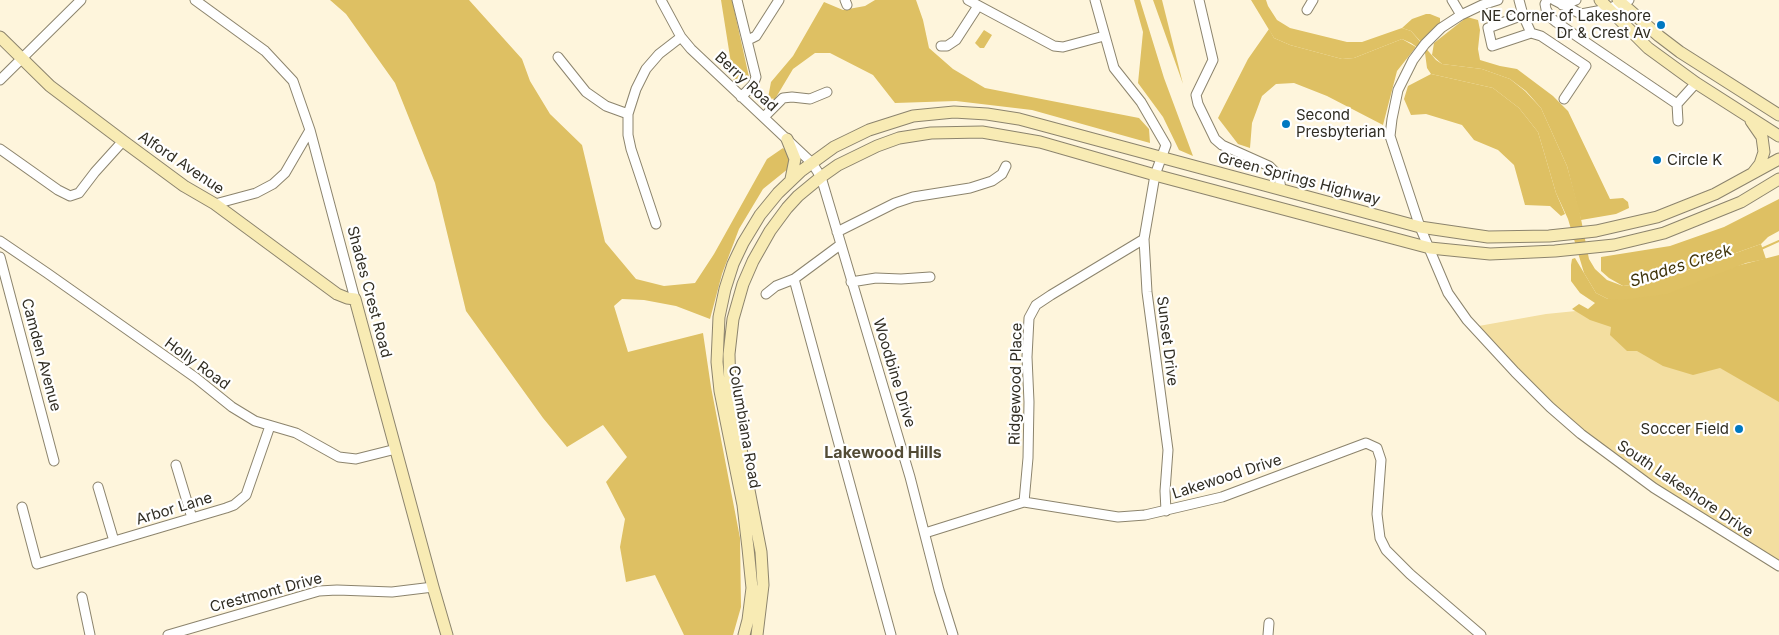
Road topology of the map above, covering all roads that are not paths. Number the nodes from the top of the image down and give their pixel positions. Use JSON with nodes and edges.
{"nodes":[{"id":1,"x":81,"y":0,"type":"edge"},
{"id":2,"x":194,"y":0,"type":"edge"},
{"id":3,"x":661,"y":0,"type":"edge"},
{"id":4,"x":738,"y":0,"type":"edge"},
{"id":5,"x":779,"y":0,"type":"edge"},
{"id":6,"x":968,"y":0,"type":"edge"},
{"id":7,"x":1095,"y":0,"type":"edge"},
{"id":8,"x":1199,"y":0,"type":"edge"},
{"id":9,"x":1313,"y":0,"type":"edge"},
{"id":10,"x":1452,"y":0,"type":"edge"},
{"id":11,"x":1498,"y":0,"type":"edge"},
{"id":12,"x":1519,"y":0,"type":"edge"},
{"id":13,"x":1547,"y":0,"type":"edge"},
{"id":14,"x":1576,"y":0,"type":"edge"},
{"id":15,"x":1623,"y":1,"type":"edge"},
{"id":16,"x":1558,"y":2,"type":"edge"},
{"id":17,"x":1604,"y":4,"type":"edge"},
{"id":18,"x":978,"y":6,"type":"junction"},
{"id":19,"x":1308,"y":10,"type":"dead end"},
{"id":20,"x":1461,"y":15,"type":"junction"},
{"id":21,"x":1523,"y":15,"type":"junction"},
{"id":22,"x":1531,"y":33,"type":"junction"},
{"id":23,"x":1104,"y":36,"type":"junction"},
{"id":24,"x":0,"y":37,"type":"edge"},
{"id":25,"x":681,"y":38,"type":"junction"},
{"id":26,"x":748,"y":40,"type":"junction"},
{"id":27,"x":941,"y":46,"type":"dead end"},
{"id":28,"x":558,"y":56,"type":"dead end"},
{"id":29,"x":21,"y":58,"type":"junction"},
{"id":30,"x":0,"y":80,"type":"edge"},
{"id":31,"x":1696,"y":83,"type":"junction"},
{"id":32,"x":827,"y":92,"type":"dead end"},
{"id":33,"x":741,"y":97,"type":"junction"},
{"id":34,"x":1564,"y":99,"type":"dead end"},
{"id":35,"x":1677,"y":104,"type":"junction"},
{"id":36,"x":628,"y":114,"type":"junction"},
{"id":37,"x":1745,"y":114,"type":"junction"},
{"id":38,"x":1779,"y":114,"type":"edge"},
{"id":39,"x":764,"y":118,"type":"junction"},
{"id":40,"x":1678,"y":121,"type":"dead end"},
{"id":41,"x":310,"y":130,"type":"junction"},
{"id":42,"x":1779,"y":136,"type":"edge"},
{"id":43,"x":787,"y":139,"type":"junction"},
{"id":44,"x":123,"y":141,"type":"junction"},
{"id":45,"x":0,"y":149,"type":"edge"},
{"id":46,"x":1162,"y":157,"type":"junction"},
{"id":47,"x":1779,"y":159,"type":"edge"},
{"id":48,"x":812,"y":163,"type":"junction"},
{"id":49,"x":1006,"y":166,"type":"dead end"},
{"id":50,"x":1155,"y":175,"type":"junction"},
{"id":51,"x":1752,"y":175,"type":"junction"},
{"id":52,"x":821,"y":177,"type":"junction"},
{"id":53,"x":791,"y":179,"type":"junction"},
{"id":54,"x":1778,"y":179,"type":"edge"},
{"id":55,"x":1280,"y":190,"type":"junction"},
{"id":56,"x":1710,"y":197,"type":"junction"},
{"id":57,"x":216,"y":204,"type":"junction"},
{"id":58,"x":1717,"y":213,"type":"junction"},
{"id":59,"x":656,"y":224,"type":"dead end"},
{"id":60,"x":1420,"y":227,"type":"junction"},
{"id":61,"x":837,"y":232,"type":"junction"},
{"id":62,"x":1144,"y":239,"type":"junction"},
{"id":63,"x":0,"y":242,"type":"edge"},
{"id":64,"x":840,"y":245,"type":"junction"},
{"id":65,"x":1430,"y":248,"type":"junction"},
{"id":66,"x":0,"y":258,"type":"edge"},
{"id":67,"x":930,"y":277,"type":"dead end"},
{"id":68,"x":794,"y":278,"type":"junction"},
{"id":69,"x":851,"y":282,"type":"junction"},
{"id":70,"x":766,"y":294,"type":"dead end"},
{"id":71,"x":355,"y":298,"type":"junction"},
{"id":72,"x":725,"y":393,"type":"junction"},
{"id":73,"x":270,"y":426,"type":"junction"},
{"id":74,"x":396,"y":449,"type":"junction"},
{"id":75,"x":54,"y":461,"type":"dead end"},
{"id":76,"x":176,"y":464,"type":"dead end"},
{"id":77,"x":98,"y":487,"type":"dead end"},
{"id":78,"x":1024,"y":502,"type":"junction"},
{"id":79,"x":22,"y":507,"type":"dead end"},
{"id":80,"x":1166,"y":511,"type":"junction"},
{"id":81,"x":192,"y":518,"type":"junction"},
{"id":82,"x":925,"y":533,"type":"junction"},
{"id":83,"x":114,"y":542,"type":"junction"},
{"id":84,"x":1779,"y":566,"type":"edge"},
{"id":85,"x":433,"y":587,"type":"junction"},
{"id":86,"x":82,"y":597,"type":"dead end"},
{"id":87,"x":1269,"y":623,"type":"dead end"},
{"id":88,"x":90,"y":635,"type":"edge"},
{"id":89,"x":168,"y":635,"type":"edge"},
{"id":90,"x":447,"y":635,"type":"edge"},
{"id":91,"x":744,"y":635,"type":"edge"},
{"id":92,"x":757,"y":635,"type":"edge"},
{"id":93,"x":891,"y":635,"type":"edge"},
{"id":94,"x":953,"y":635,"type":"edge"},
{"id":95,"x":1268,"y":635,"type":"edge"},
{"id":96,"x":1481,"y":635,"type":"edge"}],
"edges":[{"from":1,"to":29,"type":"street"},
{"from":2,"to":41,"type":"street","name":"Shades Crest Road"},
{"from":3,"to":25,"type":"street","name":"Berry Road"},
{"from":4,"to":26,"type":"street"},
{"from":5,"to":26,"type":"street"},
{"from":6,"to":18,"type":"street"},
{"from":7,"to":23,"type":"street"},
{"from":8,"to":55,"type":"street"},
{"from":9,"to":19,"type":"street"},
{"from":10,"to":20,"type":"street"},
{"from":11,"to":20,"type":"street","name":"South Lakeshore Drive"},
{"from":12,"to":21,"type":"street"},
{"from":13,"to":35,"type":"street"},
{"from":14,"to":16,"type":"street"},
{"from":15,"to":17,"type":"street"},
{"from":15,"to":38,"type":"main road"},
{"from":16,"to":17,"type":"street"},
{"from":17,"to":31,"type":"main road"},
{"from":18,"to":23,"type":"street"},
{"from":18,"to":27,"type":"street"},
{"from":20,"to":60,"type":"street","name":"South Lakeshore Drive"},
{"from":21,"to":22,"type":"street"},
{"from":21,"to":22,"type":"street"},
{"from":22,"to":34,"type":"street"},
{"from":23,"to":46,"type":"street"},
{"from":24,"to":29,"type":"main road","name":"Alford Avenue"},
{"from":25,"to":33,"type":"street","name":"Berry Road"},
{"from":25,"to":36,"type":"street"},
{"from":26,"to":33,"type":"street"},
{"from":28,"to":36,"type":"street"},
{"from":29,"to":30,"type":"street"},
{"from":29,"to":44,"type":"main road","name":"Alford Avenue"},
{"from":31,"to":35,"type":"street"},
{"from":31,"to":37,"type":"main road"},
{"from":32,"to":39,"type":"street"},
{"from":33,"to":39,"type":"street","name":"Berry Road"},
{"from":35,"to":40,"type":"street"},
{"from":36,"to":59,"type":"street"},
{"from":37,"to":42,"type":"main road"},
{"from":37,"to":51,"type":"main road"},
{"from":39,"to":43,"type":"street","name":"Berry Road"},
{"from":41,"to":57,"type":"street"},
{"from":41,"to":71,"type":"street","name":"Shades Crest Road"},
{"from":43,"to":48,"type":"street","name":"Berry Road"},
{"from":43,"to":53,"type":"main road"},
{"from":44,"to":45,"type":"street"},
{"from":44,"to":57,"type":"main road","name":"Alford Avenue"},
{"from":46,"to":48,"type":"main road","name":"Green Springs Highway"},
{"from":46,"to":50,"type":"street","name":"Sunset Drive"},
{"from":46,"to":55,"type":"main road","name":"Green Springs Highway"},
{"from":47,"to":51,"type":"main road","name":"Green Springs Highway"},
{"from":48,"to":52,"type":"street","name":"Berry Road"},
{"from":48,"to":53,"type":"main road","name":"Columbiana Road"},
{"from":49,"to":61,"type":"street"},
{"from":50,"to":52,"type":"main road"},
{"from":50,"to":62,"type":"street","name":"Sunset Drive"},
{"from":50,"to":65,"type":"main road"},
{"from":51,"to":56,"type":"main road","name":"Green Springs Highway"},
{"from":52,"to":61,"type":"street","name":"Woodbine Drive"},
{"from":52,"to":72,"type":"main road","name":"Columbiana Road"},
{"from":53,"to":72,"type":"main road","name":"Columbiana Road"},
{"from":54,"to":58,"type":"main road"},
{"from":55,"to":60,"type":"main road","name":"Green Springs Highway"},
{"from":56,"to":58,"type":"street"},
{"from":56,"to":60,"type":"main road","name":"Green Springs Highway"},
{"from":57,"to":71,"type":"main road","name":"Alford Avenue"},
{"from":58,"to":65,"type":"main road"},
{"from":60,"to":65,"type":"street","name":"South Lakeshore Drive"},
{"from":61,"to":64,"type":"street","name":"Woodbine Drive"},
{"from":62,"to":78,"type":"street","name":"Ridgewood Place"},
{"from":62,"to":80,"type":"street","name":"Sunset Drive"},
{"from":63,"to":73,"type":"street","name":"Holly Road"},
{"from":64,"to":68,"type":"street"},
{"from":64,"to":69,"type":"street","name":"Woodbine Drive"},
{"from":65,"to":84,"type":"street","name":"South Lakeshore Drive"},
{"from":66,"to":75,"type":"street","name":"Camden Avenue"},
{"from":67,"to":69,"type":"street"},
{"from":68,"to":70,"type":"street"},
{"from":68,"to":93,"type":"street"},
{"from":69,"to":82,"type":"street","name":"Woodbine Drive"},
{"from":71,"to":74,"type":"main road","name":"Shades Crest Road"},
{"from":72,"to":91,"type":"main road","name":"Columbiana Road"},
{"from":72,"to":92,"type":"main road","name":"Columbiana Road"},
{"from":73,"to":74,"type":"street","name":"Holly Road"},
{"from":73,"to":81,"type":"street","name":"Arbor Lane"},
{"from":74,"to":85,"type":"main road","name":"Shades Crest Road"},
{"from":76,"to":81,"type":"street"},
{"from":77,"to":83,"type":"street"},
{"from":78,"to":80,"type":"street","name":"Lakewood Drive"},
{"from":78,"to":82,"type":"street","name":"Lakewood Drive"},
{"from":79,"to":83,"type":"street","name":"Arbor Lane"},
{"from":80,"to":96,"type":"street","name":"Lakewood Drive"},
{"from":81,"to":83,"type":"street","name":"Arbor Lane"},
{"from":82,"to":94,"type":"street","name":"Woodbine Drive"},
{"from":85,"to":89,"type":"street","name":"Crestmont Drive"},
{"from":85,"to":90,"type":"main road","name":"Shades Crest Road"},
{"from":86,"to":88,"type":"street"},
{"from":87,"to":95,"type":"street"}]}
